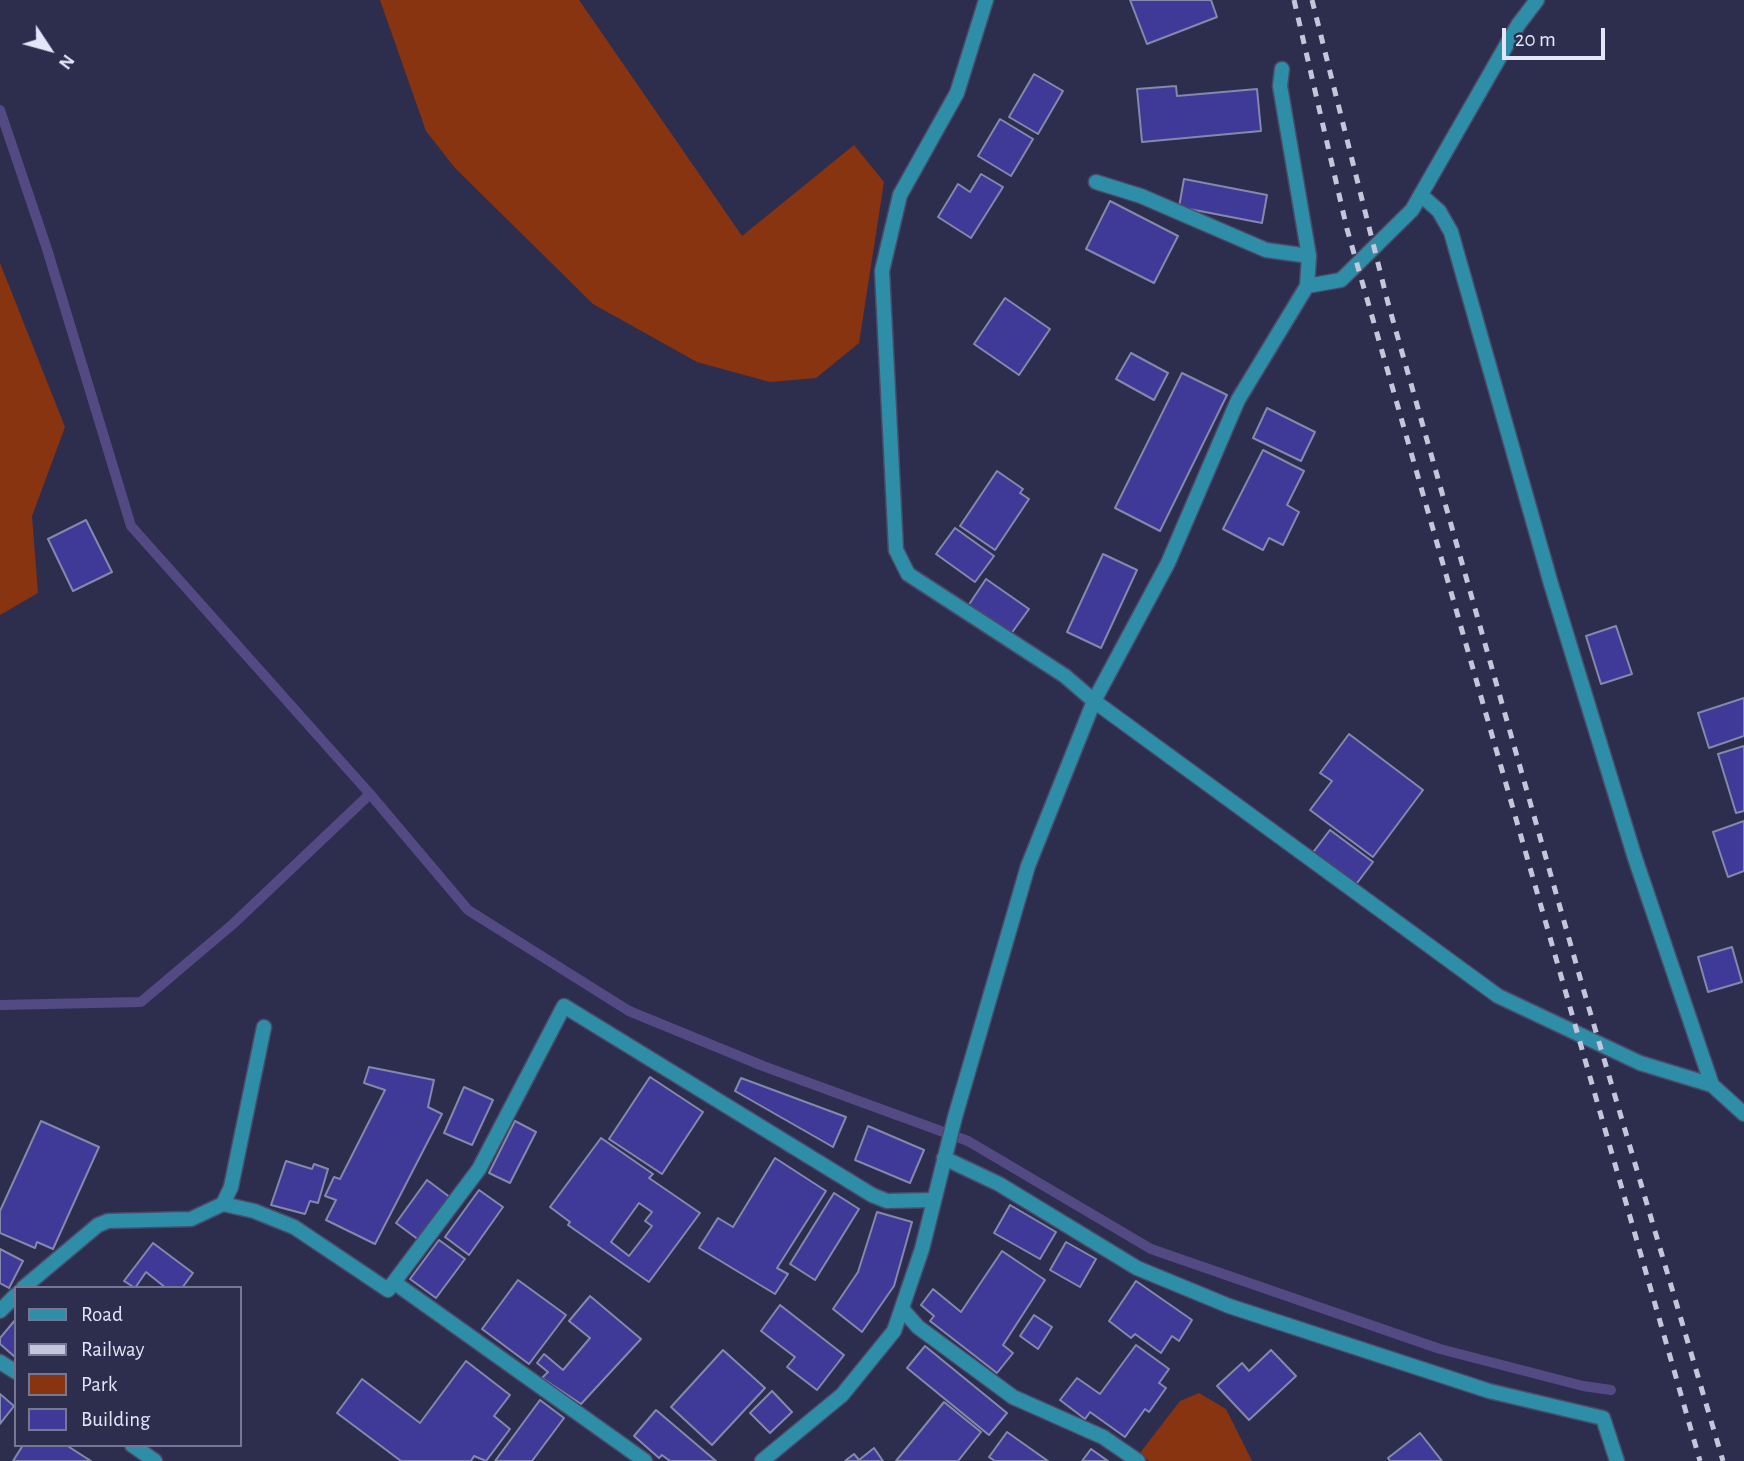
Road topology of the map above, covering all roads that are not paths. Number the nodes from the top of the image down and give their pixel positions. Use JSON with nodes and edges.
{"nodes":[{"id":1,"x":986,"y":0,"type":"edge"},
{"id":2,"x":1537,"y":0,"type":"edge"},
{"id":3,"x":1282,"y":69,"type":"dead end"},
{"id":4,"x":1096,"y":182,"type":"dead end"},
{"id":5,"x":1422,"y":195,"type":"junction"},
{"id":6,"x":1309,"y":256,"type":"junction"},
{"id":7,"x":1307,"y":286,"type":"junction"},
{"id":8,"x":1094,"y":701,"type":"junction"},
{"id":9,"x":264,"y":1027,"type":"dead end"},
{"id":10,"x":1712,"y":1085,"type":"junction"},
{"id":11,"x":1744,"y":1114,"type":"edge"},
{"id":12,"x":945,"y":1154,"type":"junction"},
{"id":13,"x":933,"y":1200,"type":"junction"},
{"id":14,"x":223,"y":1204,"type":"junction"},
{"id":15,"x":395,"y":1283,"type":"junction"},
{"id":16,"x":25,"y":1286,"type":"edge"},
{"id":17,"x":14,"y":1297,"type":"edge"},
{"id":18,"x":903,"y":1310,"type":"junction"},
{"id":19,"x":0,"y":1311,"type":"edge"},
{"id":20,"x":135,"y":1447,"type":"edge"},
{"id":21,"x":155,"y":1461,"type":"edge"},
{"id":22,"x":645,"y":1461,"type":"edge"},
{"id":23,"x":762,"y":1461,"type":"edge"},
{"id":24,"x":1138,"y":1461,"type":"edge"},
{"id":25,"x":1617,"y":1461,"type":"edge"}],
"edges":[{"from":1,"to":8,"type":"street"},
{"from":2,"to":5,"type":"street"},
{"from":3,"to":6,"type":"street"},
{"from":4,"to":6,"type":"street"},
{"from":5,"to":7,"type":"street"},
{"from":5,"to":10,"type":"street"},
{"from":6,"to":7,"type":"street"},
{"from":7,"to":8,"type":"street"},
{"from":8,"to":10,"type":"street"},
{"from":8,"to":12,"type":"street"},
{"from":9,"to":14,"type":"street"},
{"from":10,"to":11,"type":"street"},
{"from":12,"to":13,"type":"street"},
{"from":12,"to":25,"type":"street"},
{"from":13,"to":15,"type":"street"},
{"from":13,"to":18,"type":"street"},
{"from":14,"to":15,"type":"street"},
{"from":14,"to":16,"type":"street"},
{"from":15,"to":22,"type":"street"},
{"from":17,"to":19,"type":"street"},
{"from":18,"to":23,"type":"street"},
{"from":18,"to":24,"type":"street"},
{"from":20,"to":21,"type":"street"}]}
